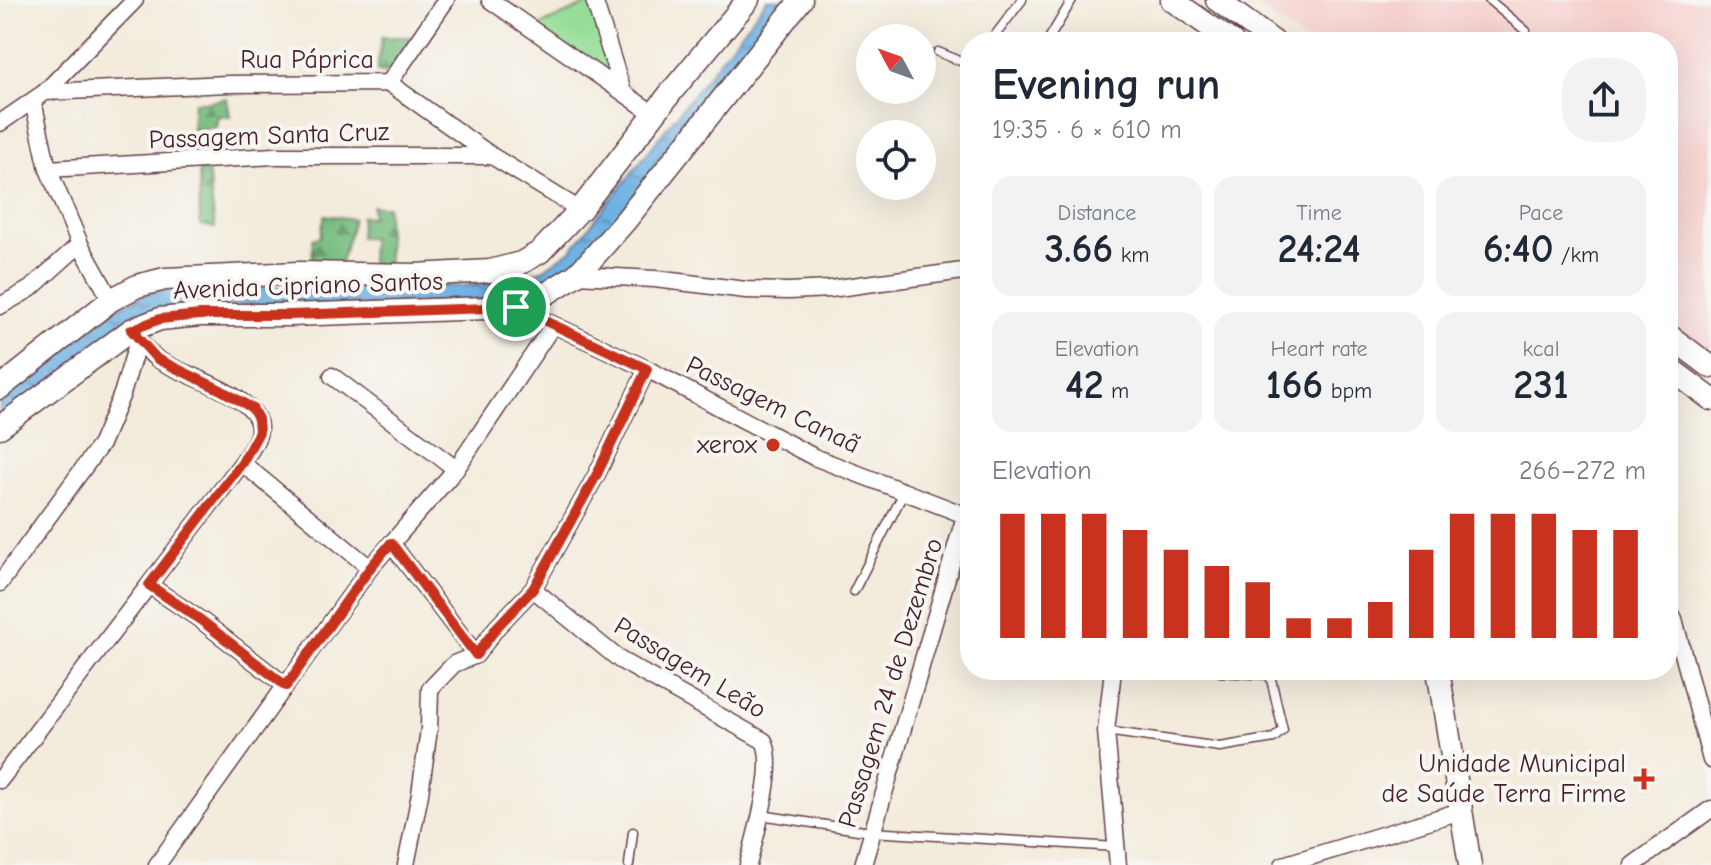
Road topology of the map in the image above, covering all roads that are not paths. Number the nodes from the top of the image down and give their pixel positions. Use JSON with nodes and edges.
{"nodes":[{"id":1,"x":135,"y":0,"type":"edge"},
{"id":2,"x":446,"y":0,"type":"edge"},
{"id":3,"x":490,"y":0,"type":"edge"},
{"id":4,"x":594,"y":0,"type":"edge"},
{"id":5,"x":801,"y":0,"type":"edge"},
{"id":6,"x":1022,"y":0,"type":"edge"},
{"id":7,"x":1072,"y":0,"type":"edge"},
{"id":8,"x":1172,"y":0,"type":"edge"},
{"id":9,"x":1217,"y":0,"type":"edge"},
{"id":10,"x":1489,"y":0,"type":"edge"},
{"id":11,"x":738,"y":5,"type":"edge"},
{"id":12,"x":1526,"y":31,"type":"dead end"},
{"id":13,"x":998,"y":32,"type":"edge"},
{"id":14,"x":1053,"y":32,"type":"edge"},
{"id":15,"x":1218,"y":32,"type":"edge"},
{"id":16,"x":1260,"y":32,"type":"edge"},
{"id":17,"x":938,"y":52,"type":"dead end"},
{"id":18,"x":960,"y":61,"type":"edge"},
{"id":19,"x":389,"y":83,"type":"junction"},
{"id":20,"x":623,"y":92,"type":"junction"},
{"id":21,"x":39,"y":97,"type":"junction"},
{"id":22,"x":654,"y":114,"type":"junction"},
{"id":23,"x":0,"y":123,"type":"edge"},
{"id":24,"x":492,"y":156,"type":"junction"},
{"id":25,"x":48,"y":169,"type":"junction"},
{"id":26,"x":580,"y":210,"type":"junction"},
{"id":27,"x":80,"y":244,"type":"junction"},
{"id":28,"x":960,"y":271,"type":"edge"},
{"id":29,"x":576,"y":275,"type":"junction"},
{"id":30,"x":111,"y":300,"type":"junction"},
{"id":31,"x":0,"y":306,"type":"edge"},
{"id":32,"x":516,"y":307,"type":"junction"},
{"id":33,"x":553,"y":325,"type":"junction"},
{"id":34,"x":134,"y":336,"type":"junction"},
{"id":35,"x":1678,"y":342,"type":"edge"},
{"id":36,"x":1711,"y":367,"type":"edge"},
{"id":37,"x":647,"y":369,"type":"junction"},
{"id":38,"x":1678,"y":374,"type":"edge"},
{"id":39,"x":332,"y":376,"type":"dead end"},
{"id":40,"x":0,"y":388,"type":"edge"},
{"id":41,"x":1711,"y":399,"type":"edge"},
{"id":42,"x":0,"y":427,"type":"edge"},
{"id":43,"x":242,"y":463,"type":"junction"},
{"id":44,"x":456,"y":469,"type":"junction"},
{"id":45,"x":904,"y":492,"type":"junction"},
{"id":46,"x":960,"y":513,"type":"edge"},
{"id":47,"x":960,"y":542,"type":"edge"},
{"id":48,"x":391,"y":543,"type":"junction"},
{"id":49,"x":370,"y":568,"type":"junction"},
{"id":50,"x":0,"y":583,"type":"edge"},
{"id":51,"x":149,"y":585,"type":"junction"},
{"id":52,"x":533,"y":589,"type":"junction"},
{"id":53,"x":854,"y":591,"type":"dead end"},
{"id":54,"x":1678,"y":634,"type":"edge"},
{"id":55,"x":476,"y":655,"type":"junction"},
{"id":56,"x":1112,"y":680,"type":"edge"},
{"id":57,"x":1271,"y":680,"type":"edge"},
{"id":58,"x":1440,"y":680,"type":"edge"},
{"id":59,"x":286,"y":686,"type":"junction"},
{"id":60,"x":1106,"y":731,"type":"junction"},
{"id":61,"x":1711,"y":760,"type":"edge"},
{"id":62,"x":0,"y":780,"type":"edge"},
{"id":63,"x":1711,"y":809,"type":"edge"},
{"id":64,"x":1461,"y":811,"type":"junction"},
{"id":65,"x":761,"y":815,"type":"junction"},
{"id":66,"x":633,"y":832,"type":"dead end"},
{"id":67,"x":871,"y":832,"type":"junction"},
{"id":68,"x":1116,"y":847,"type":"junction"},
{"id":69,"x":157,"y":865,"type":"edge"},
{"id":70,"x":406,"y":865,"type":"edge"},
{"id":71,"x":629,"y":865,"type":"edge"},
{"id":72,"x":748,"y":865,"type":"edge"},
{"id":73,"x":863,"y":865,"type":"edge"},
{"id":74,"x":1118,"y":865,"type":"edge"},
{"id":75,"x":1283,"y":865,"type":"edge"},
{"id":76,"x":1470,"y":865,"type":"edge"},
{"id":77,"x":1633,"y":865,"type":"edge"}],
"edges":[{"from":1,"to":21,"type":"street"},
{"from":2,"to":19,"type":"street"},
{"from":3,"to":20,"type":"street"},
{"from":4,"to":20,"type":"street"},
{"from":5,"to":29,"type":"street","name":"Avenida Cipriano Santos"},
{"from":6,"to":13,"type":"lane"},
{"from":7,"to":14,"type":"lane"},
{"from":8,"to":15,"type":"street"},
{"from":9,"to":16,"type":"street"},
{"from":10,"to":12,"type":"lane"},
{"from":11,"to":22,"type":"street","name":"Avenida Cipriano Santos"},
{"from":17,"to":18,"type":"lane"},
{"from":19,"to":21,"type":"street","name":"Rua Páprica"},
{"from":19,"to":24,"type":"street","name":"Rua Páprica"},
{"from":20,"to":22,"type":"street"},
{"from":21,"to":23,"type":"street"},
{"from":21,"to":25,"type":"street"},
{"from":22,"to":26,"type":"street","name":"Avenida Cipriano Santos"},
{"from":24,"to":25,"type":"street","name":"Passagem Santa Cruz"},
{"from":24,"to":26,"type":"street","name":"Rua Páprica"},
{"from":25,"to":27,"type":"street"},
{"from":26,"to":30,"type":"street","name":"Avenida Cipriano Santos"},
{"from":27,"to":30,"type":"street"},
{"from":27,"to":31,"type":"street"},
{"from":28,"to":29,"type":"street"},
{"from":29,"to":32,"type":"street","name":"Avenida Cipriano Santos"},
{"from":30,"to":40,"type":"street","name":"Avenida Cipriano Santos"},
{"from":32,"to":33,"type":"street","name":"Passagem Canaã"},
{"from":32,"to":34,"type":"street","name":"Avenida Cipriano Santos"},
{"from":33,"to":37,"type":"street","name":"Passagem Canaã"},
{"from":33,"to":44,"type":"street"},
{"from":34,"to":42,"type":"street","name":"Avenida Cipriano Santos"},
{"from":34,"to":43,"type":"street"},
{"from":34,"to":50,"type":"street"},
{"from":35,"to":36,"type":"street"},
{"from":37,"to":45,"type":"street","name":"Passagem Canaã"},
{"from":37,"to":52,"type":"street"},
{"from":38,"to":41,"type":"street"},
{"from":39,"to":44,"type":"street"},
{"from":43,"to":49,"type":"street"},
{"from":43,"to":51,"type":"street"},
{"from":44,"to":48,"type":"street"},
{"from":45,"to":46,"type":"street","name":"Passagem Canaã"},
{"from":45,"to":53,"type":"lane"},
{"from":47,"to":67,"type":"street","name":"Passagem 24 de Dezembro"},
{"from":48,"to":49,"type":"street"},
{"from":48,"to":55,"type":"street"},
{"from":49,"to":59,"type":"street"},
{"from":51,"to":59,"type":"street"},
{"from":51,"to":62,"type":"street"},
{"from":52,"to":55,"type":"street"},
{"from":52,"to":65,"type":"street","name":"Passagem Leão"},
{"from":54,"to":61,"type":"street"},
{"from":55,"to":70,"type":"street"},
{"from":56,"to":60,"type":"street"},
{"from":57,"to":60,"type":"lane"},
{"from":58,"to":64,"type":"street"},
{"from":59,"to":69,"type":"street"},
{"from":60,"to":68,"type":"street"},
{"from":63,"to":77,"type":"street"},
{"from":64,"to":75,"type":"street"},
{"from":64,"to":76,"type":"street"},
{"from":65,"to":67,"type":"lane"},
{"from":65,"to":72,"type":"street"},
{"from":66,"to":71,"type":"lane"},
{"from":67,"to":68,"type":"lane"},
{"from":67,"to":73,"type":"street","name":"Passagem 24 de Dezembro"},
{"from":68,"to":74,"type":"street"}]}
